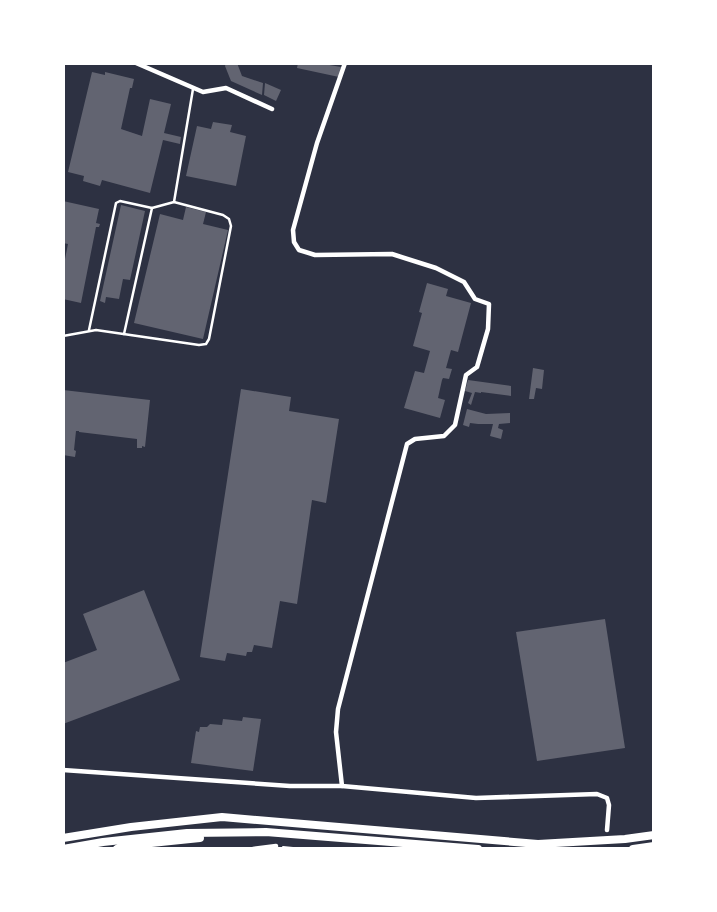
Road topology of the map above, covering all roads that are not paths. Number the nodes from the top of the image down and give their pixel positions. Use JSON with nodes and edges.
{"nodes":[{"id":1,"x":136,"y":63,"type":"edge"},
{"id":2,"x":345,"y":63,"type":"edge"},
{"id":3,"x":193,"y":89,"type":"junction"},
{"id":4,"x":272,"y":109,"type":"dead end"},
{"id":5,"x":174,"y":202,"type":"junction"},
{"id":6,"x":152,"y":208,"type":"junction"},
{"id":7,"x":89,"y":330,"type":"junction"},
{"id":8,"x":124,"y":334,"type":"junction"},
{"id":9,"x":63,"y":336,"type":"edge"},
{"id":10,"x":63,"y":770,"type":"edge"},
{"id":11,"x":342,"y":786,"type":"junction"},
{"id":12,"x":607,"y":830,"type":"dead end"},
{"id":13,"x":255,"y":832,"type":"junction"},
{"id":14,"x":654,"y":835,"type":"edge"},
{"id":15,"x":63,"y":836,"type":"edge"},
{"id":16,"x":276,"y":846,"type":"road end"},
{"id":17,"x":654,"y":846,"type":"edge"},
{"id":18,"x":63,"y":849,"type":"edge"},
{"id":19,"x":117,"y":849,"type":"edge"},
{"id":20,"x":253,"y":849,"type":"edge"},
{"id":21,"x":478,"y":849,"type":"edge"},
{"id":22,"x":633,"y":849,"type":"edge"}],
"edges":[{"from":1,"to":3,"type":"street"},
{"from":2,"to":11,"type":"street"},
{"from":3,"to":4,"type":"street"},
{"from":3,"to":5,"type":"lane"},
{"from":5,"to":6,"type":"lane"},
{"from":5,"to":8,"type":"lane"},
{"from":6,"to":7,"type":"lane"},
{"from":6,"to":8,"type":"lane"},
{"from":7,"to":8,"type":"lane"},
{"from":7,"to":9,"type":"lane"},
{"from":10,"to":11,"type":"street"},
{"from":11,"to":12,"type":"street"},
{"from":13,"to":18,"type":"highway"},
{"from":13,"to":19,"type":"highway"},
{"from":13,"to":21,"type":"highway"},
{"from":14,"to":15,"type":"highway"},
{"from":16,"to":20,"type":"street"},
{"from":17,"to":22,"type":"highway"}]}
